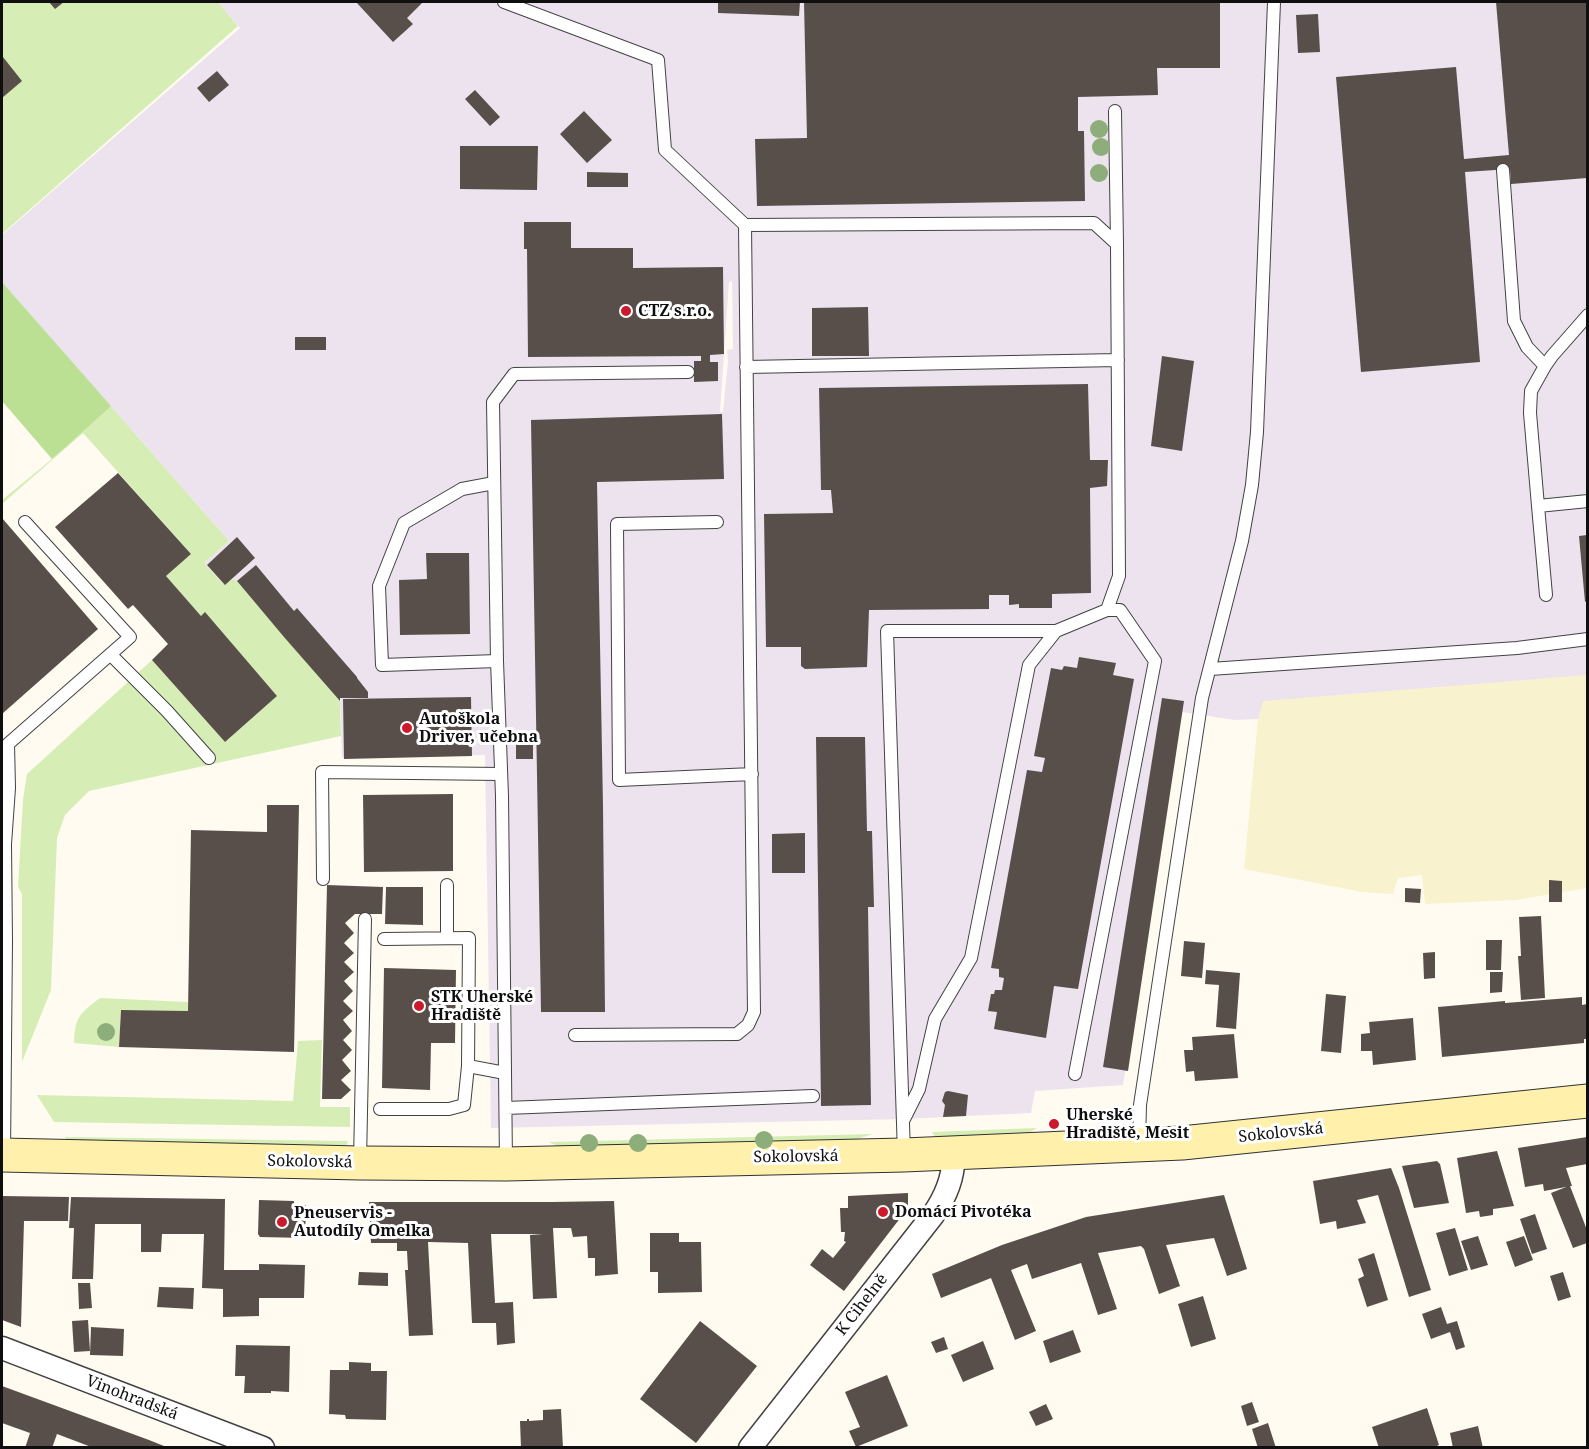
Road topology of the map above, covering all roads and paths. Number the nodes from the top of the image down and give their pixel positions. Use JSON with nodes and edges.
{"nodes":[{"id":1,"x":504,"y":2,"type":"edge"},
{"id":2,"x":1274,"y":2,"type":"edge"},
{"id":3,"x":1115,"y":111,"type":"dead end"},
{"id":4,"x":1503,"y":170,"type":"dead end"},
{"id":5,"x":745,"y":225,"type":"junction"},
{"id":6,"x":1117,"y":244,"type":"junction"},
{"id":7,"x":1587,"y":315,"type":"edge"},
{"id":8,"x":1118,"y":360,"type":"junction"},
{"id":9,"x":1545,"y":366,"type":"junction"},
{"id":10,"x":746,"y":367,"type":"junction"},
{"id":11,"x":688,"y":372,"type":"dead end"},
{"id":12,"x":494,"y":483,"type":"junction"},
{"id":13,"x":1587,"y":501,"type":"edge"},
{"id":14,"x":1538,"y":506,"type":"junction"},
{"id":15,"x":25,"y":522,"type":"dead end"},
{"id":16,"x":717,"y":522,"type":"dead end"},
{"id":17,"x":1546,"y":594,"type":"dead end"},
{"id":18,"x":1107,"y":610,"type":"junction"},
{"id":19,"x":1056,"y":631,"type":"junction"},
{"id":20,"x":1587,"y":639,"type":"edge"},
{"id":21,"x":111,"y":655,"type":"junction"},
{"id":22,"x":497,"y":661,"type":"junction"},
{"id":23,"x":1210,"y":669,"type":"junction"},
{"id":24,"x":209,"y":758,"type":"dead end"},
{"id":25,"x":501,"y":774,"type":"junction"},
{"id":26,"x":752,"y":774,"type":"junction"},
{"id":27,"x":3,"y":844,"type":"edge"},
{"id":28,"x":323,"y":879,"type":"dead end"},
{"id":29,"x":447,"y":885,"type":"dead end"},
{"id":30,"x":365,"y":919,"type":"dead end"},
{"id":31,"x":384,"y":939,"type":"dead end"},
{"id":32,"x":447,"y":939,"type":"junction"},
{"id":33,"x":4,"y":941,"type":"edge"},
{"id":34,"x":575,"y":1035,"type":"dead end"},
{"id":35,"x":468,"y":1066,"type":"junction"},
{"id":36,"x":505,"y":1073,"type":"junction"},
{"id":37,"x":1076,"y":1074,"type":"dead end"},
{"id":38,"x":813,"y":1096,"type":"dead end"},
{"id":39,"x":1587,"y":1101,"type":"edge"},
{"id":40,"x":506,"y":1108,"type":"junction"},
{"id":41,"x":380,"y":1109,"type":"dead end"},
{"id":42,"x":904,"y":1119,"type":"junction"},
{"id":43,"x":1139,"y":1145,"type":"junction"},
{"id":44,"x":953,"y":1153,"type":"junction"},
{"id":45,"x":3,"y":1155,"type":"edge"},
{"id":46,"x":904,"y":1155,"type":"junction"},
{"id":47,"x":360,"y":1162,"type":"junction"},
{"id":48,"x":506,"y":1164,"type":"junction"},
{"id":49,"x":2,"y":1348,"type":"edge"},
{"id":50,"x":263,"y":1448,"type":"edge"},
{"id":51,"x":750,"y":1448,"type":"edge"}],
"edges":[{"from":1,"to":5,"type":"lane"},
{"from":2,"to":23,"type":"lane"},
{"from":3,"to":6,"type":"lane"},
{"from":4,"to":9,"type":"lane"},
{"from":5,"to":6,"type":"lane"},
{"from":5,"to":10,"type":"lane"},
{"from":6,"to":8,"type":"lane"},
{"from":7,"to":9,"type":"lane"},
{"from":8,"to":10,"type":"lane"},
{"from":8,"to":18,"type":"lane"},
{"from":9,"to":14,"type":"lane"},
{"from":10,"to":26,"type":"lane"},
{"from":11,"to":12,"type":"lane"},
{"from":12,"to":22,"type":"lane"},
{"from":12,"to":22,"type":"lane"},
{"from":13,"to":14,"type":"lane"},
{"from":14,"to":17,"type":"lane"},
{"from":15,"to":21,"type":"lane"},
{"from":16,"to":26,"type":"lane"},
{"from":18,"to":19,"type":"lane"},
{"from":18,"to":37,"type":"lane"},
{"from":19,"to":42,"type":"lane"},
{"from":19,"to":42,"type":"lane"},
{"from":20,"to":23,"type":"lane"},
{"from":21,"to":24,"type":"lane"},
{"from":21,"to":27,"type":"lane"},
{"from":22,"to":25,"type":"lane"},
{"from":23,"to":43,"type":"lane"},
{"from":25,"to":28,"type":"lane"},
{"from":25,"to":36,"type":"lane"},
{"from":26,"to":34,"type":"lane"},
{"from":27,"to":33,"type":"lane"},
{"from":29,"to":32,"type":"lane"},
{"from":30,"to":47,"type":"lane"},
{"from":31,"to":32,"type":"lane"},
{"from":32,"to":35,"type":"lane"},
{"from":33,"to":45,"type":"lane"},
{"from":35,"to":36,"type":"lane"},
{"from":35,"to":41,"type":"lane"},
{"from":36,"to":40,"type":"lane"},
{"from":38,"to":40,"type":"lane"},
{"from":39,"to":43,"type":"main road","name":"Sokolovská"},
{"from":40,"to":48,"type":"lane"},
{"from":42,"to":46,"type":"lane"},
{"from":43,"to":44,"type":"main road","name":"Sokolovská"},
{"from":44,"to":46,"type":"main road","name":"Sokolovská"},
{"from":44,"to":51,"type":"street","name":"K Cihelně"},
{"from":45,"to":47,"type":"main road","name":"Sokolovská"},
{"from":46,"to":48,"type":"main road","name":"Sokolovská"},
{"from":47,"to":48,"type":"main road","name":"Sokolovská"},
{"from":49,"to":50,"type":"street","name":"Vinohradská"}]}
